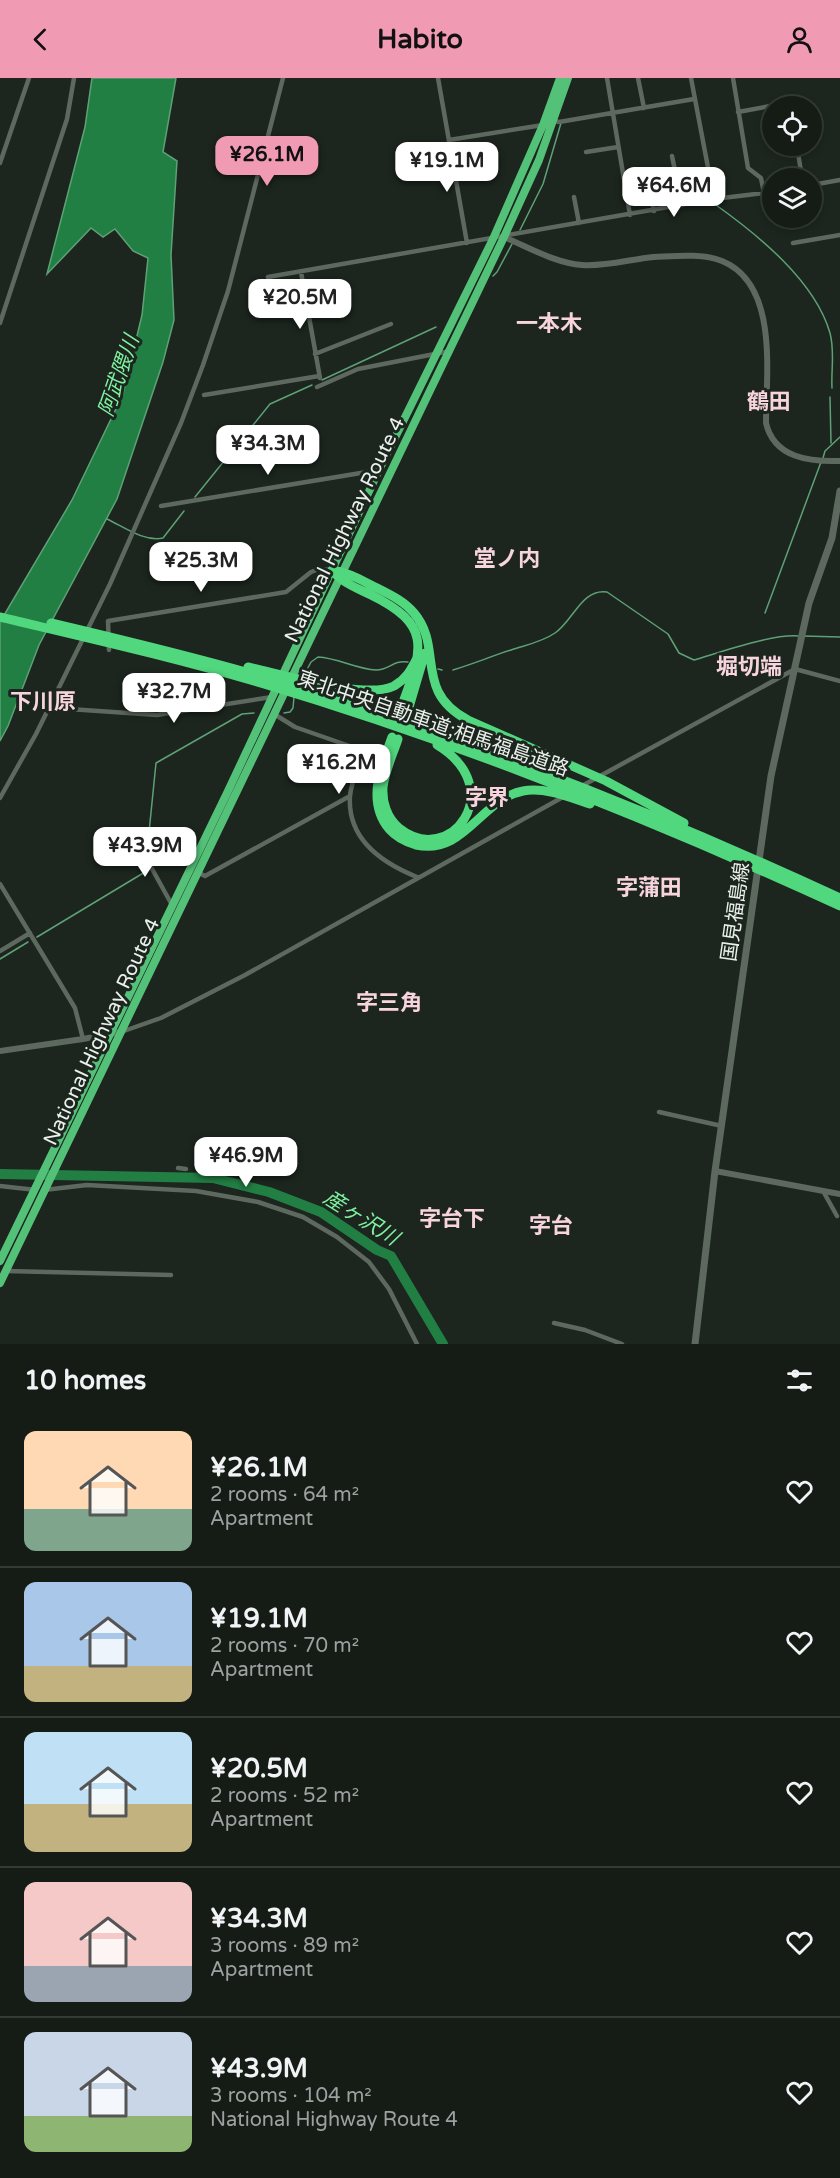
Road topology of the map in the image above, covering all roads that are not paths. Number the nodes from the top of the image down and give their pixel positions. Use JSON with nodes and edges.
{"nodes":[{"id":1,"x":29,"y":78,"type":"edge"},
{"id":2,"x":74,"y":78,"type":"edge"},
{"id":3,"x":283,"y":78,"type":"edge"},
{"id":4,"x":438,"y":78,"type":"edge"},
{"id":5,"x":560,"y":78,"type":"edge"},
{"id":6,"x":568,"y":78,"type":"edge"},
{"id":7,"x":607,"y":78,"type":"edge"},
{"id":8,"x":639,"y":78,"type":"edge"},
{"id":9,"x":691,"y":78,"type":"edge"},
{"id":10,"x":733,"y":78,"type":"edge"},
{"id":11,"x":694,"y":99,"type":"junction"},
{"id":12,"x":644,"y":108,"type":"junction"},
{"id":13,"x":762,"y":108,"type":"edge"},
{"id":14,"x":738,"y":112,"type":"junction"},
{"id":15,"x":613,"y":114,"type":"junction"},
{"id":16,"x":555,"y":121,"type":"junction"},
{"id":17,"x":543,"y":125,"type":"junction"},
{"id":18,"x":448,"y":140,"type":"junction"},
{"id":19,"x":618,"y":147,"type":"junction"},
{"id":20,"x":586,"y":152,"type":"dead end"},
{"id":21,"x":672,"y":156,"type":"dead end"},
{"id":22,"x":0,"y":163,"type":"edge"},
{"id":23,"x":840,"y":180,"type":"edge"},
{"id":24,"x":762,"y":183,"type":"edge"},
{"id":25,"x":822,"y":183,"type":"edge"},
{"id":26,"x":648,"y":186,"type":"dead end"},
{"id":27,"x":762,"y":193,"type":"edge"},
{"id":28,"x":574,"y":197,"type":"dead end"},
{"id":29,"x":714,"y":199,"type":"junction"},
{"id":30,"x":682,"y":205,"type":"junction"},
{"id":31,"x":654,"y":211,"type":"junction"},
{"id":32,"x":630,"y":215,"type":"junction"},
{"id":33,"x":579,"y":223,"type":"junction"},
{"id":34,"x":840,"y":235,"type":"edge"},
{"id":35,"x":504,"y":237,"type":"junction"},
{"id":36,"x":493,"y":239,"type":"junction"},
{"id":37,"x":467,"y":243,"type":"junction"},
{"id":38,"x":793,"y":243,"type":"dead end"},
{"id":39,"x":301,"y":272,"type":"junction"},
{"id":40,"x":268,"y":278,"type":"dead end"},
{"id":41,"x":0,"y":323,"type":"edge"},
{"id":42,"x":391,"y":324,"type":"dead end"},
{"id":43,"x":450,"y":351,"type":"junction"},
{"id":44,"x":315,"y":354,"type":"junction"},
{"id":45,"x":438,"y":354,"type":"junction"},
{"id":46,"x":319,"y":376,"type":"junction"},
{"id":47,"x":204,"y":395,"type":"dead end"},
{"id":48,"x":840,"y":461,"type":"edge"},
{"id":49,"x":379,"y":470,"type":"junction"},
{"id":50,"x":840,"y":491,"type":"edge"},
{"id":51,"x":161,"y":506,"type":"dead end"},
{"id":52,"x":332,"y":570,"type":"junction"},
{"id":53,"x":341,"y":576,"type":"junction"},
{"id":54,"x":0,"y":610,"type":"edge"},
{"id":55,"x":0,"y":617,"type":"edge"},
{"id":56,"x":427,"y":645,"type":"junction"},
{"id":57,"x":109,"y":650,"type":"dead end"},
{"id":58,"x":156,"y":651,"type":"junction"},
{"id":59,"x":417,"y":658,"type":"junction"},
{"id":60,"x":795,"y":669,"type":"junction"},
{"id":61,"x":265,"y":678,"type":"junction"},
{"id":62,"x":840,"y":681,"type":"edge"},
{"id":63,"x":306,"y":694,"type":"junction"},
{"id":64,"x":277,"y":698,"type":"junction"},
{"id":65,"x":316,"y":700,"type":"junction"},
{"id":66,"x":69,"y":709,"type":"dead end"},
{"id":67,"x":274,"y":714,"type":"junction"},
{"id":68,"x":547,"y":778,"type":"junction"},
{"id":69,"x":350,"y":796,"type":"junction"},
{"id":70,"x":0,"y":798,"type":"edge"},
{"id":71,"x":710,"y":843,"type":"junction"},
{"id":72,"x":153,"y":844,"type":"dead end"},
{"id":73,"x":197,"y":872,"type":"junction"},
{"id":74,"x":417,"y":877,"type":"junction"},
{"id":75,"x":0,"y":884,"type":"edge"},
{"id":76,"x":840,"y":898,"type":"edge"},
{"id":77,"x":172,"y":905,"type":"junction"},
{"id":78,"x":840,"y":906,"type":"edge"},
{"id":79,"x":30,"y":933,"type":"junction"},
{"id":80,"x":0,"y":951,"type":"edge"},
{"id":81,"x":120,"y":1032,"type":"junction"},
{"id":82,"x":110,"y":1034,"type":"junction"},
{"id":83,"x":83,"y":1039,"type":"junction"},
{"id":84,"x":0,"y":1051,"type":"edge"},
{"id":85,"x":659,"y":1112,"type":"dead end"},
{"id":86,"x":722,"y":1126,"type":"junction"},
{"id":87,"x":178,"y":1168,"type":"dead end"},
{"id":88,"x":186,"y":1169,"type":"dead end"},
{"id":89,"x":715,"y":1171,"type":"junction"},
{"id":90,"x":0,"y":1186,"type":"edge"},
{"id":91,"x":40,"y":1189,"type":"junction"},
{"id":92,"x":823,"y":1191,"type":"junction"},
{"id":93,"x":840,"y":1194,"type":"edge"},
{"id":94,"x":837,"y":1216,"type":"dead end"},
{"id":95,"x":0,"y":1261,"type":"edge"},
{"id":96,"x":6,"y":1270,"type":"junction"},
{"id":97,"x":171,"y":1275,"type":"dead end"},
{"id":98,"x":0,"y":1283,"type":"edge"},
{"id":99,"x":554,"y":1323,"type":"dead end"},
{"id":100,"x":417,"y":1344,"type":"edge"},
{"id":101,"x":622,"y":1344,"type":"edge"},
{"id":102,"x":695,"y":1344,"type":"edge"}],
"edges":[{"from":1,"to":22,"type":"street"},
{"from":2,"to":41,"type":"street"},
{"from":3,"to":70,"type":"street"},
{"from":4,"to":18,"type":"street"},
{"from":5,"to":17,"type":"highway","name":"National Highway Route 4"},
{"from":6,"to":16,"type":"highway","name":"National Highway Route 4"},
{"from":7,"to":15,"type":"street"},
{"from":8,"to":12,"type":"street"},
{"from":9,"to":11,"type":"street"},
{"from":10,"to":14,"type":"street"},
{"from":11,"to":12,"type":"street"},
{"from":11,"to":29,"type":"street"},
{"from":12,"to":15,"type":"street"},
{"from":13,"to":14,"type":"street"},
{"from":14,"to":24,"type":"street"},
{"from":15,"to":16,"type":"street"},
{"from":15,"to":19,"type":"street"},
{"from":16,"to":35,"type":"highway","name":"National Highway Route 4"},
{"from":17,"to":18,"type":"street"},
{"from":17,"to":36,"type":"highway","name":"National Highway Route 4"},
{"from":18,"to":37,"type":"street"},
{"from":19,"to":20,"type":"street"},
{"from":19,"to":32,"type":"street"},
{"from":21,"to":30,"type":"street"},
{"from":23,"to":25,"type":"street"},
{"from":26,"to":31,"type":"street"},
{"from":27,"to":29,"type":"street"},
{"from":28,"to":33,"type":"street"},
{"from":29,"to":30,"type":"street"},
{"from":30,"to":31,"type":"street"},
{"from":31,"to":32,"type":"street"},
{"from":32,"to":33,"type":"street"},
{"from":33,"to":35,"type":"street"},
{"from":34,"to":38,"type":"street"},
{"from":35,"to":36,"type":"street"},
{"from":35,"to":43,"type":"highway","name":"National Highway Route 4"},
{"from":35,"to":48,"type":"street"},
{"from":36,"to":37,"type":"street"},
{"from":36,"to":45,"type":"highway","name":"National Highway Route 4"},
{"from":37,"to":39,"type":"street"},
{"from":39,"to":40,"type":"street"},
{"from":39,"to":44,"type":"street"},
{"from":42,"to":44,"type":"street"},
{"from":43,"to":45,"type":"street"},
{"from":43,"to":53,"type":"highway","name":"National Highway Route 4"},
{"from":44,"to":46,"type":"street"},
{"from":45,"to":46,"type":"street"},
{"from":45,"to":49,"type":"highway","name":"National Highway Route 4"},
{"from":46,"to":47,"type":"street"},
{"from":49,"to":51,"type":"street"},
{"from":49,"to":52,"type":"highway","name":"National Highway Route 4"},
{"from":50,"to":60,"type":"main road","name":"国見福島線"},
{"from":52,"to":53,"type":"highway"},
{"from":52,"to":57,"type":"street"},
{"from":52,"to":64,"type":"highway","name":"National Highway Route 4"},
{"from":53,"to":56,"type":"highway"},
{"from":53,"to":59,"type":"highway"},
{"from":53,"to":64,"type":"highway","name":"National Highway Route 4"},
{"from":54,"to":58,"type":"highway","name":"東北中央自動車道;相馬福島道路"},
{"from":55,"to":58,"type":"highway","name":"東北中央自動車道;相馬福島道路"},
{"from":56,"to":59,"type":"highway"},
{"from":56,"to":71,"type":"highway"},
{"from":58,"to":61,"type":"highway","name":"東北中央自動車道;相馬福島道路"},
{"from":58,"to":61,"type":"highway","name":"東北中央自動車道;相馬福島道路"},
{"from":59,"to":61,"type":"highway"},
{"from":60,"to":62,"type":"street"},
{"from":60,"to":74,"type":"street"},
{"from":60,"to":86,"type":"main road","name":"国見福島線"},
{"from":61,"to":63,"type":"highway","name":"東北中央自動車道;相馬福島道路"},
{"from":63,"to":65,"type":"highway","name":"東北中央自動車道;相馬福島道路"},
{"from":63,"to":68,"type":"highway","name":"東北中央自動車道;相馬福島道路"},
{"from":64,"to":66,"type":"street"},
{"from":64,"to":67,"type":"highway","name":"National Highway Route 4"},
{"from":64,"to":77,"type":"highway","name":"National Highway Route 4"},
{"from":65,"to":68,"type":"highway","name":"東北中央自動車道;相馬福島道路"},
{"from":65,"to":71,"type":"highway"},
{"from":67,"to":69,"type":"street"},
{"from":67,"to":73,"type":"highway","name":"National Highway Route 4"},
{"from":68,"to":71,"type":"highway","name":"東北中央自動車道;相馬福島道路"},
{"from":69,"to":73,"type":"street"},
{"from":69,"to":74,"type":"street"},
{"from":71,"to":76,"type":"highway","name":"東北中央自動車道;相馬福島道路"},
{"from":71,"to":78,"type":"highway","name":"東北中央自動車道;相馬福島道路"},
{"from":72,"to":77,"type":"street"},
{"from":73,"to":81,"type":"highway","name":"National Highway Route 4"},
{"from":74,"to":81,"type":"street"},
{"from":75,"to":79,"type":"street"},
{"from":77,"to":82,"type":"highway","name":"National Highway Route 4"},
{"from":79,"to":80,"type":"street"},
{"from":79,"to":83,"type":"street"},
{"from":81,"to":82,"type":"street"},
{"from":81,"to":91,"type":"highway","name":"National Highway Route 4"},
{"from":82,"to":83,"type":"street"},
{"from":82,"to":91,"type":"highway","name":"National Highway Route 4"},
{"from":83,"to":84,"type":"street"},
{"from":85,"to":86,"type":"street"},
{"from":86,"to":89,"type":"main road","name":"国見福島線"},
{"from":87,"to":88,"type":"street"},
{"from":89,"to":92,"type":"street"},
{"from":89,"to":102,"type":"main road","name":"国見福島線"},
{"from":90,"to":91,"type":"street"},
{"from":91,"to":95,"type":"highway","name":"National Highway Route 4"},
{"from":91,"to":96,"type":"highway","name":"National Highway Route 4"},
{"from":91,"to":100,"type":"street"},
{"from":92,"to":93,"type":"street"},
{"from":92,"to":94,"type":"street"},
{"from":96,"to":97,"type":"street"},
{"from":96,"to":98,"type":"highway","name":"National Highway Route 4"},
{"from":99,"to":101,"type":"street"}]}
